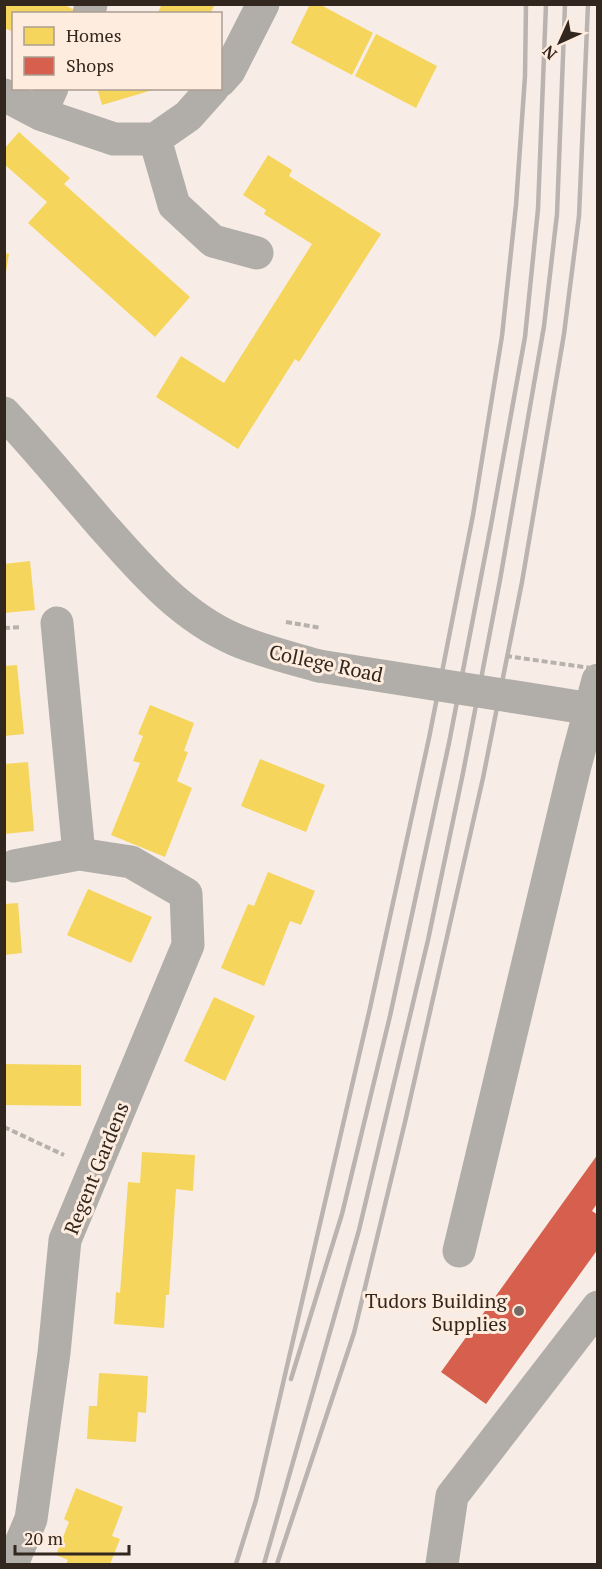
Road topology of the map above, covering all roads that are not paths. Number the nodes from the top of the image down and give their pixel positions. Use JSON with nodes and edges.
{"nodes":[{"id":1,"x":263,"y":4,"type":"edge"},
{"id":2,"x":222,"y":79,"type":"edge"},
{"id":3,"x":211,"y":90,"type":"edge"},
{"id":4,"x":4,"y":95,"type":"edge"},
{"id":5,"x":46,"y":101,"type":"edge"},
{"id":6,"x":155,"y":140,"type":"junction"},
{"id":7,"x":257,"y":253,"type":"dead end"},
{"id":8,"x":4,"y":413,"type":"edge"},
{"id":9,"x":57,"y":623,"type":"dead end"},
{"id":10,"x":597,"y":680,"type":"edge"},
{"id":11,"x":597,"y":710,"type":"edge"},
{"id":12,"x":79,"y":854,"type":"junction"},
{"id":13,"x":14,"y":866,"type":"dead end"},
{"id":14,"x":459,"y":1251,"type":"dead end"},
{"id":15,"x":597,"y":1307,"type":"edge"},
{"id":16,"x":12,"y":1564,"type":"edge"},
{"id":17,"x":442,"y":1564,"type":"edge"}],
"edges":[{"from":1,"to":2,"type":"street"},
{"from":3,"to":6,"type":"street"},
{"from":4,"to":5,"type":"street"},
{"from":5,"to":6,"type":"street"},
{"from":6,"to":7,"type":"street"},
{"from":8,"to":11,"type":"street","name":"College Road","bridge":true},
{"from":9,"to":12,"type":"street"},
{"from":10,"to":14,"type":"street"},
{"from":12,"to":13,"type":"street","name":"Regent Gardens"},
{"from":12,"to":16,"type":"street","name":"Regent Gardens"},
{"from":15,"to":17,"type":"street"}]}
